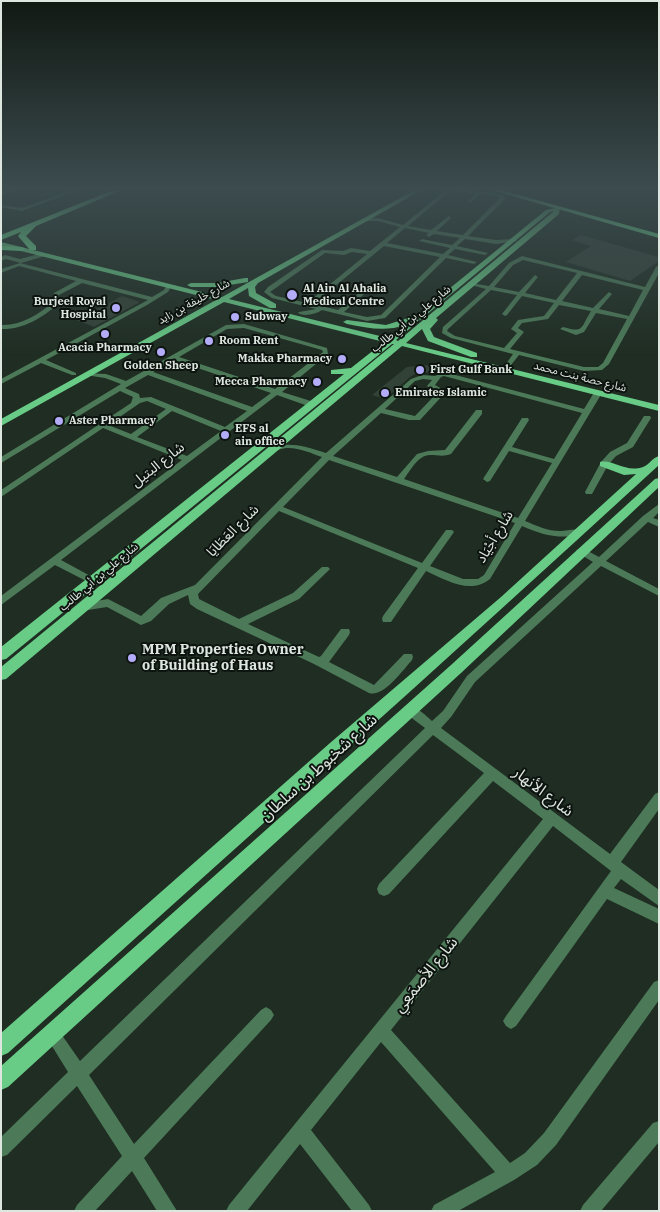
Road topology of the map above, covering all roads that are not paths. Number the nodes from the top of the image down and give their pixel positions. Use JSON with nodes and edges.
{"nodes":[{"id":1,"x":1,"y":244,"type":"edge"},
{"id":2,"x":6,"y":244,"type":"edge"},
{"id":3,"x":24,"y":244,"type":"edge"},
{"id":4,"x":311,"y":244,"type":"edge"},
{"id":5,"x":322,"y":244,"type":"edge"},
{"id":6,"x":382,"y":244,"type":"joint"},
{"id":7,"x":420,"y":244,"type":"edge"},
{"id":8,"x":432,"y":244,"type":"edge"},
{"id":9,"x":457,"y":244,"type":"edge"},
{"id":10,"x":499,"y":244,"type":"edge"},
{"id":11,"x":511,"y":244,"type":"edge"},
{"id":12,"x":518,"y":244,"type":"edge"},
{"id":13,"x":453,"y":247,"type":"junction"},
{"id":14,"x":1,"y":248,"type":"edge"},
{"id":15,"x":506,"y":248,"type":"junction"},
{"id":16,"x":22,"y":249,"type":"junction"},
{"id":17,"x":412,"y":250,"type":"junction"},
{"id":18,"x":371,"y":253,"type":"junction"},
{"id":19,"x":485,"y":253,"type":"dead end"},
{"id":20,"x":302,"y":255,"type":"junction"},
{"id":21,"x":406,"y":256,"type":"dead end"},
{"id":22,"x":444,"y":256,"type":"junction"},
{"id":23,"x":3,"y":258,"type":"edge"},
{"id":24,"x":24,"y":261,"type":"junction"},
{"id":25,"x":474,"y":262,"type":"dead end"},
{"id":26,"x":304,"y":264,"type":"junction"},
{"id":27,"x":283,"y":265,"type":"junction"},
{"id":28,"x":659,"y":267,"type":"edge"},
{"id":29,"x":1,"y":271,"type":"edge"},
{"id":30,"x":580,"y":273,"type":"junction"},
{"id":31,"x":534,"y":277,"type":"dead end"},
{"id":32,"x":82,"y":280,"type":"junction"},
{"id":33,"x":246,"y":280,"type":"junction"},
{"id":34,"x":256,"y":280,"type":"junction"},
{"id":35,"x":473,"y":284,"type":"junction"},
{"id":36,"x":169,"y":285,"type":"junction"},
{"id":37,"x":370,"y":286,"type":"dead end"},
{"id":38,"x":185,"y":287,"type":"junction"},
{"id":39,"x":490,"y":288,"type":"junction"},
{"id":40,"x":646,"y":288,"type":"junction"},
{"id":41,"x":520,"y":294,"type":"junction"},
{"id":42,"x":609,"y":294,"type":"dead end"},
{"id":43,"x":220,"y":296,"type":"junction"},
{"id":44,"x":153,"y":299,"type":"junction"},
{"id":45,"x":559,"y":302,"type":"junction"},
{"id":46,"x":308,"y":304,"type":"junction"},
{"id":47,"x":431,"y":306,"type":"junction"},
{"id":48,"x":252,"y":307,"type":"junction"},
{"id":49,"x":190,"y":309,"type":"junction"},
{"id":50,"x":441,"y":310,"type":"junction"},
{"id":51,"x":595,"y":310,"type":"junction"},
{"id":52,"x":320,"y":312,"type":"junction"},
{"id":53,"x":340,"y":312,"type":"junction"},
{"id":54,"x":276,"y":313,"type":"junction"},
{"id":55,"x":505,"y":314,"type":"dead end"},
{"id":56,"x":630,"y":318,"type":"junction"},
{"id":57,"x":331,"y":323,"type":"junction"},
{"id":58,"x":1,"y":327,"type":"edge"},
{"id":59,"x":313,"y":328,"type":"dead end"},
{"id":60,"x":562,"y":329,"type":"dead end"},
{"id":61,"x":397,"y":340,"type":"junction"},
{"id":62,"x":506,"y":350,"type":"junction"},
{"id":63,"x":518,"y":352,"type":"junction"},
{"id":64,"x":474,"y":355,"type":"junction"},
{"id":65,"x":174,"y":357,"type":"junction"},
{"id":66,"x":456,"y":358,"type":"junction"},
{"id":67,"x":42,"y":361,"type":"junction"},
{"id":68,"x":364,"y":361,"type":"junction"},
{"id":69,"x":509,"y":364,"type":"junction"},
{"id":70,"x":98,"y":368,"type":"junction"},
{"id":71,"x":147,"y":372,"type":"junction"},
{"id":72,"x":334,"y":372,"type":"dead end"},
{"id":73,"x":74,"y":374,"type":"junction"},
{"id":74,"x":87,"y":374,"type":"junction"},
{"id":75,"x":356,"y":374,"type":"junction"},
{"id":76,"x":106,"y":376,"type":"junction"},
{"id":77,"x":437,"y":378,"type":"junction"},
{"id":78,"x":1,"y":382,"type":"edge"},
{"id":79,"x":122,"y":386,"type":"junction"},
{"id":80,"x":276,"y":392,"type":"junction"},
{"id":81,"x":598,"y":393,"type":"junction"},
{"id":82,"x":659,"y":401,"type":"edge"},
{"id":83,"x":134,"y":402,"type":"junction"},
{"id":84,"x":311,"y":404,"type":"junction"},
{"id":85,"x":172,"y":408,"type":"junction"},
{"id":86,"x":659,"y":409,"type":"edge"},
{"id":87,"x":252,"y":410,"type":"junction"},
{"id":88,"x":380,"y":410,"type":"junction"},
{"id":89,"x":479,"y":412,"type":"dead end"},
{"id":90,"x":586,"y":412,"type":"junction"},
{"id":91,"x":1,"y":414,"type":"edge"},
{"id":92,"x":647,"y":418,"type":"dead end"},
{"id":93,"x":525,"y":420,"type":"dead end"},
{"id":94,"x":1,"y":423,"type":"edge"},
{"id":95,"x":101,"y":425,"type":"junction"},
{"id":96,"x":226,"y":430,"type":"junction"},
{"id":97,"x":291,"y":435,"type":"junction"},
{"id":98,"x":132,"y":437,"type":"junction"},
{"id":99,"x":300,"y":447,"type":"junction"},
{"id":100,"x":507,"y":448,"type":"junction"},
{"id":101,"x":272,"y":449,"type":"junction"},
{"id":102,"x":328,"y":456,"type":"junction"},
{"id":103,"x":187,"y":459,"type":"junction"},
{"id":104,"x":659,"y":459,"type":"edge"},
{"id":105,"x":1,"y":461,"type":"edge"},
{"id":106,"x":556,"y":462,"type":"junction"},
{"id":107,"x":602,"y":466,"type":"junction"},
{"id":108,"x":647,"y":470,"type":"junction"},
{"id":109,"x":486,"y":479,"type":"dead end"},
{"id":110,"x":399,"y":480,"type":"junction"},
{"id":111,"x":659,"y":481,"type":"edge"},
{"id":112,"x":628,"y":487,"type":"junction"},
{"id":113,"x":589,"y":492,"type":"dead end"},
{"id":114,"x":1,"y":494,"type":"edge"},
{"id":115,"x":276,"y":507,"type":"junction"},
{"id":116,"x":659,"y":507,"type":"edge"},
{"id":117,"x":646,"y":518,"type":"junction"},
{"id":118,"x":520,"y":522,"type":"junction"},
{"id":119,"x":659,"y":524,"type":"edge"},
{"id":120,"x":449,"y":532,"type":"dead end"},
{"id":121,"x":579,"y":532,"type":"junction"},
{"id":122,"x":549,"y":534,"type":"junction"},
{"id":123,"x":560,"y":550,"type":"junction"},
{"id":124,"x":581,"y":550,"type":"junction"},
{"id":125,"x":55,"y":561,"type":"junction"},
{"id":126,"x":599,"y":561,"type":"junction"},
{"id":127,"x":424,"y":567,"type":"junction"},
{"id":128,"x":326,"y":569,"type":"dead end"},
{"id":129,"x":92,"y":581,"type":"junction"},
{"id":130,"x":196,"y":588,"type":"junction"},
{"id":131,"x":659,"y":593,"type":"edge"},
{"id":132,"x":1,"y":601,"type":"edge"},
{"id":133,"x":82,"y":607,"type":"junction"},
{"id":134,"x":387,"y":619,"type":"dead end"},
{"id":135,"x":238,"y":624,"type":"junction"},
{"id":136,"x":345,"y":632,"type":"dead end"},
{"id":137,"x":1,"y":655,"type":"edge"},
{"id":138,"x":408,"y":657,"type":"dead end"},
{"id":139,"x":318,"y":661,"type":"junction"},
{"id":140,"x":1,"y":675,"type":"edge"},
{"id":141,"x":409,"y":710,"type":"junction"},
{"id":142,"x":433,"y":728,"type":"junction"},
{"id":143,"x":492,"y":773,"type":"junction"},
{"id":144,"x":659,"y":798,"type":"edge"},
{"id":145,"x":551,"y":819,"type":"junction"},
{"id":146,"x":615,"y":867,"type":"junction"},
{"id":147,"x":384,"y":888,"type":"dead end"},
{"id":148,"x":604,"y":890,"type":"junction"},
{"id":149,"x":659,"y":900,"type":"edge"},
{"id":150,"x":659,"y":917,"type":"edge"},
{"id":151,"x":659,"y":987,"type":"edge"},
{"id":152,"x":266,"y":1015,"type":"dead end"},
{"id":153,"x":511,"y":1020,"type":"dead end"},
{"id":154,"x":381,"y":1031,"type":"junction"},
{"id":155,"x":52,"y":1033,"type":"junction"},
{"id":156,"x":1,"y":1046,"type":"edge"},
{"id":157,"x":80,"y":1074,"type":"junction"},
{"id":158,"x":1,"y":1080,"type":"edge"},
{"id":159,"x":659,"y":1129,"type":"edge"},
{"id":160,"x":301,"y":1131,"type":"junction"},
{"id":161,"x":1,"y":1150,"type":"edge"},
{"id":162,"x":133,"y":1157,"type":"junction"},
{"id":163,"x":508,"y":1174,"type":"junction"},
{"id":164,"x":83,"y":1211,"type":"edge"},
{"id":165,"x":168,"y":1211,"type":"edge"},
{"id":166,"x":235,"y":1211,"type":"edge"},
{"id":167,"x":363,"y":1211,"type":"edge"},
{"id":168,"x":440,"y":1211,"type":"edge"},
{"id":169,"x":589,"y":1211,"type":"edge"}],
"edges":[{"from":1,"to":16,"type":"main road","name":"شارع حصة بنت محمد"},
{"from":2,"to":24,"type":"main road","name":"شارع حصة بنت محمد"},
{"from":3,"to":24,"type":"highway"},
{"from":4,"to":33,"type":"main road","name":"شارع خليفة بن زايد"},
{"from":5,"to":20,"type":"main road","name":"شارع خليفة بن زايد"},
{"from":6,"to":17,"type":"street"},
{"from":6,"to":18,"type":"street"},
{"from":7,"to":17,"type":"street"},
{"from":8,"to":13,"type":"street"},
{"from":9,"to":13,"type":"street"},
{"from":10,"to":15,"type":"street"},
{"from":11,"to":15,"type":"main road","name":"شارع علي بن أبي طالب"},
{"from":12,"to":35,"type":"main road","name":"شارع علي بن أبي طالب"},
{"from":13,"to":19,"type":"street"},
{"from":13,"to":22,"type":"street"},
{"from":14,"to":16,"type":"highway"},
{"from":15,"to":47,"type":"main road","name":"شارع علي بن أبي طالب"},
{"from":16,"to":24,"type":"main road","name":"شارع حصة بنت محمد"},
{"from":17,"to":21,"type":"street"},
{"from":17,"to":22,"type":"street"},
{"from":18,"to":26,"type":"street"},
{"from":18,"to":46,"type":"street"},
{"from":20,"to":26,"type":"main road"},
{"from":20,"to":27,"type":"main road","name":"شارع خليفة بن زايد"},
{"from":22,"to":25,"type":"street"},
{"from":22,"to":53,"type":"street"},
{"from":23,"to":24,"type":"street"},
{"from":24,"to":29,"type":"street"},
{"from":24,"to":32,"type":"street"},
{"from":24,"to":36,"type":"main road","name":"شارع حصة بنت محمد"},
{"from":24,"to":38,"type":"main road","name":"شارع حصة بنت محمد"},
{"from":26,"to":27,"type":"main road"},
{"from":26,"to":46,"type":"street"},
{"from":27,"to":34,"type":"main road","name":"شارع خليفة بن زايد"},
{"from":28,"to":40,"type":"street"},
{"from":30,"to":39,"type":"street"},
{"from":30,"to":40,"type":"street"},
{"from":30,"to":45,"type":"street"},
{"from":31,"to":41,"type":"street"},
{"from":32,"to":44,"type":"street"},
{"from":32,"to":58,"type":"street"},
{"from":33,"to":38,"type":"main road"},
{"from":33,"to":43,"type":"main road","name":"شارع خليفة بن زايد"},
{"from":34,"to":43,"type":"main road","name":"شارع خليفة بن زايد"},
{"from":34,"to":54,"type":"main road"},
{"from":35,"to":39,"type":"street"},
{"from":35,"to":50,"type":"main road","name":"شارع علي بن أبي طالب"},
{"from":36,"to":38,"type":"main road","name":"شارع حصة بنت محمد"},
{"from":36,"to":44,"type":"street"},
{"from":37,"to":53,"type":"street"},
{"from":38,"to":43,"type":"main road","name":"شارع حصة بنت محمد"},
{"from":38,"to":49,"type":"main road"},
{"from":39,"to":41,"type":"street"},
{"from":39,"to":62,"type":"street"},
{"from":40,"to":56,"type":"street"},
{"from":41,"to":45,"type":"street"},
{"from":41,"to":55,"type":"street"},
{"from":42,"to":51,"type":"street"},
{"from":43,"to":48,"type":"main road","name":"شارع حصة بنت محمد"},
{"from":43,"to":49,"type":"main road","name":"شارع خليفة بن زايد"},
{"from":43,"to":54,"type":"main road","name":"شارع حصة بنت محمد"},
{"from":44,"to":67,"type":"street"},
{"from":45,"to":51,"type":"street"},
{"from":45,"to":62,"type":"street"},
{"from":46,"to":52,"type":"street"},
{"from":47,"to":57,"type":"main road"},
{"from":47,"to":61,"type":"main road","name":"شارع علي بن أبي طالب"},
{"from":48,"to":49,"type":"main road"},
{"from":48,"to":54,"type":"main road","name":"شارع حصة بنت محمد"},
{"from":49,"to":70,"type":"main road","name":"شارع خليفة بن زايد"},
{"from":49,"to":73,"type":"main road","name":"شارع خليفة بن زايد"},
{"from":50,"to":61,"type":"main road","name":"شارع علي بن أبي طالب"},
{"from":50,"to":64,"type":"main road"},
{"from":51,"to":56,"type":"street"},
{"from":51,"to":60,"type":"street"},
{"from":52,"to":53,"type":"street"},
{"from":52,"to":54,"type":"main road","name":"شارع حصة بنت محمد"},
{"from":52,"to":57,"type":"main road","name":"شارع حصة بنت محمد"},
{"from":54,"to":57,"type":"main road","name":"شارع حصة بنت محمد"},
{"from":56,"to":63,"type":"street"},
{"from":57,"to":59,"type":"main road"},
{"from":57,"to":61,"type":"main road","name":"شارع حصة بنت محمد"},
{"from":57,"to":68,"type":"main road"},
{"from":61,"to":64,"type":"main road","name":"شارع حصة بنت محمد"},
{"from":61,"to":66,"type":"main road","name":"شارع حصة بنت محمد"},
{"from":61,"to":68,"type":"main road","name":"شارع علي بن أبي طالب"},
{"from":61,"to":75,"type":"main road","name":"شارع علي بن أبي طالب"},
{"from":62,"to":63,"type":"street"},
{"from":63,"to":69,"type":"street"},
{"from":64,"to":69,"type":"main road","name":"شارع حصة بنت محمد"},
{"from":65,"to":71,"type":"street"},
{"from":65,"to":80,"type":"street"},
{"from":65,"to":80,"type":"street","name":"شارع البتيل"},
{"from":66,"to":75,"type":"main road"},
{"from":66,"to":81,"type":"main road","name":"شارع حصة بنت محمد"},
{"from":67,"to":73,"type":"street"},
{"from":67,"to":78,"type":"street"},
{"from":68,"to":75,"type":"main road","name":"شارع علي بن أبي طالب"},
{"from":69,"to":82,"type":"main road","name":"شارع حصة بنت محمد"},
{"from":70,"to":74,"type":"main road","name":"شارع خليفة بن زايد"},
{"from":70,"to":76,"type":"street"},
{"from":71,"to":79,"type":"street"},
{"from":71,"to":87,"type":"street"},
{"from":72,"to":75,"type":"main road"},
{"from":73,"to":91,"type":"main road","name":"شارع خليفة بن زايد"},
{"from":74,"to":76,"type":"street"},
{"from":74,"to":94,"type":"main road","name":"شارع خليفة بن زايد"},
{"from":75,"to":84,"type":"main road","name":"شارع علي بن أبي طالب"},
{"from":75,"to":97,"type":"main road","name":"شارع علي بن أبي طالب"},
{"from":76,"to":79,"type":"street"},
{"from":77,"to":88,"type":"street","name":"شارع العَطَايَا"},
{"from":77,"to":88,"type":"street"},
{"from":77,"to":90,"type":"street","name":"شارع العَطَايَا"},
{"from":79,"to":83,"type":"street"},
{"from":79,"to":105,"type":"street"},
{"from":80,"to":84,"type":"street"},
{"from":80,"to":87,"type":"street","name":"شارع البتيل"},
{"from":81,"to":86,"type":"main road","name":"شارع حصة بنت محمد"},
{"from":81,"to":90,"type":"street","name":"شارع أجْيَاد"},
{"from":83,"to":85,"type":"street"},
{"from":83,"to":95,"type":"street"},
{"from":84,"to":129,"type":"main road","name":"شارع علي بن أبي طالب"},
{"from":85,"to":96,"type":"street"},
{"from":85,"to":98,"type":"street"},
{"from":87,"to":96,"type":"street","name":"شارع البتيل"},
{"from":88,"to":102,"type":"street","name":"شارع العَطَايَا"},
{"from":89,"to":110,"type":"street"},
{"from":90,"to":106,"type":"street","name":"شارع أجْيَاد"},
{"from":92,"to":107,"type":"street"},
{"from":93,"to":100,"type":"street"},
{"from":95,"to":98,"type":"street"},
{"from":95,"to":114,"type":"street"},
{"from":96,"to":103,"type":"street","name":"شارع البتيل"},
{"from":97,"to":99,"type":"street"},
{"from":97,"to":101,"type":"main road","name":"شارع علي بن أبي طالب"},
{"from":98,"to":103,"type":"street"},
{"from":99,"to":101,"type":"street"},
{"from":99,"to":102,"type":"street"},
{"from":100,"to":106,"type":"street"},
{"from":100,"to":109,"type":"street"},
{"from":101,"to":133,"type":"main road","name":"شارع علي بن أبي طالب"},
{"from":102,"to":110,"type":"street"},
{"from":102,"to":115,"type":"street","name":"شارع العَطَايَا"},
{"from":103,"to":125,"type":"street","name":"شارع البتيل"},
{"from":104,"to":108,"type":"main road","name":"شارع شخبوط بن سلطان"},
{"from":106,"to":118,"type":"street","name":"شارع أجْيَاد"},
{"from":107,"to":108,"type":"main road"},
{"from":107,"to":112,"type":"main road"},
{"from":107,"to":113,"type":"street"},
{"from":108,"to":112,"type":"main road","name":"شارع شخبوط بن سلطان"},
{"from":110,"to":118,"type":"street"},
{"from":111,"to":124,"type":"main road","name":"شارع شخبوط بن سلطان"},
{"from":112,"to":121,"type":"main road","name":"شارع شخبوط بن سلطان"},
{"from":115,"to":127,"type":"street","name":"شارع أجْيَاد"},
{"from":115,"to":130,"type":"street","name":"شارع العَطَايَا"},
{"from":116,"to":117,"type":"street"},
{"from":117,"to":119,"type":"street"},
{"from":117,"to":126,"type":"street"},
{"from":118,"to":122,"type":"street"},
{"from":118,"to":127,"type":"street","name":"شارع أجْيَاد"},
{"from":120,"to":127,"type":"street"},
{"from":121,"to":122,"type":"street"},
{"from":121,"to":123,"type":"main road","name":"شارع شخبوط بن سلطان"},
{"from":122,"to":123,"type":"street"},
{"from":123,"to":156,"type":"main road","name":"شارع شخبوط بن سلطان"},
{"from":124,"to":126,"type":"street"},
{"from":124,"to":141,"type":"main road","name":"شارع شخبوط بن سلطان"},
{"from":125,"to":129,"type":"street"},
{"from":125,"to":132,"type":"street","name":"شارع البتيل"},
{"from":126,"to":131,"type":"street"},
{"from":126,"to":142,"type":"street"},
{"from":127,"to":134,"type":"street"},
{"from":128,"to":135,"type":"street"},
{"from":129,"to":137,"type":"main road","name":"شارع علي بن أبي طالب"},
{"from":130,"to":133,"type":"street"},
{"from":130,"to":135,"type":"street"},
{"from":133,"to":140,"type":"main road","name":"شارع علي بن أبي طالب"},
{"from":135,"to":139,"type":"street"},
{"from":136,"to":139,"type":"street"},
{"from":138,"to":139,"type":"street"},
{"from":141,"to":142,"type":"street","name":"شارع الأنهار"},
{"from":141,"to":155,"type":"main road","name":"شارع شخبوط بن سلطان"},
{"from":142,"to":143,"type":"street","name":"شارع الأنهار"},
{"from":142,"to":157,"type":"street"},
{"from":143,"to":145,"type":"street","name":"شارع الأنهار"},
{"from":143,"to":147,"type":"street"},
{"from":144,"to":146,"type":"street"},
{"from":145,"to":146,"type":"street","name":"شارع الأنهار"},
{"from":145,"to":154,"type":"street","name":"شارع الأصمَعِي"},
{"from":146,"to":148,"type":"street"},
{"from":146,"to":149,"type":"street","name":"شارع الأنهار"},
{"from":148,"to":150,"type":"street"},
{"from":148,"to":153,"type":"street"},
{"from":151,"to":163,"type":"street"},
{"from":152,"to":162,"type":"street"},
{"from":154,"to":160,"type":"street","name":"شارع الأصمَعِي"},
{"from":154,"to":163,"type":"street"},
{"from":155,"to":157,"type":"street"},
{"from":155,"to":158,"type":"main road","name":"شارع شخبوط بن سلطان"},
{"from":157,"to":161,"type":"street"},
{"from":157,"to":162,"type":"street"},
{"from":159,"to":169,"type":"street"},
{"from":160,"to":166,"type":"street","name":"شارع الأصمَعِي"},
{"from":160,"to":167,"type":"street"},
{"from":162,"to":164,"type":"street"},
{"from":162,"to":165,"type":"street"},
{"from":163,"to":168,"type":"street"}]}
